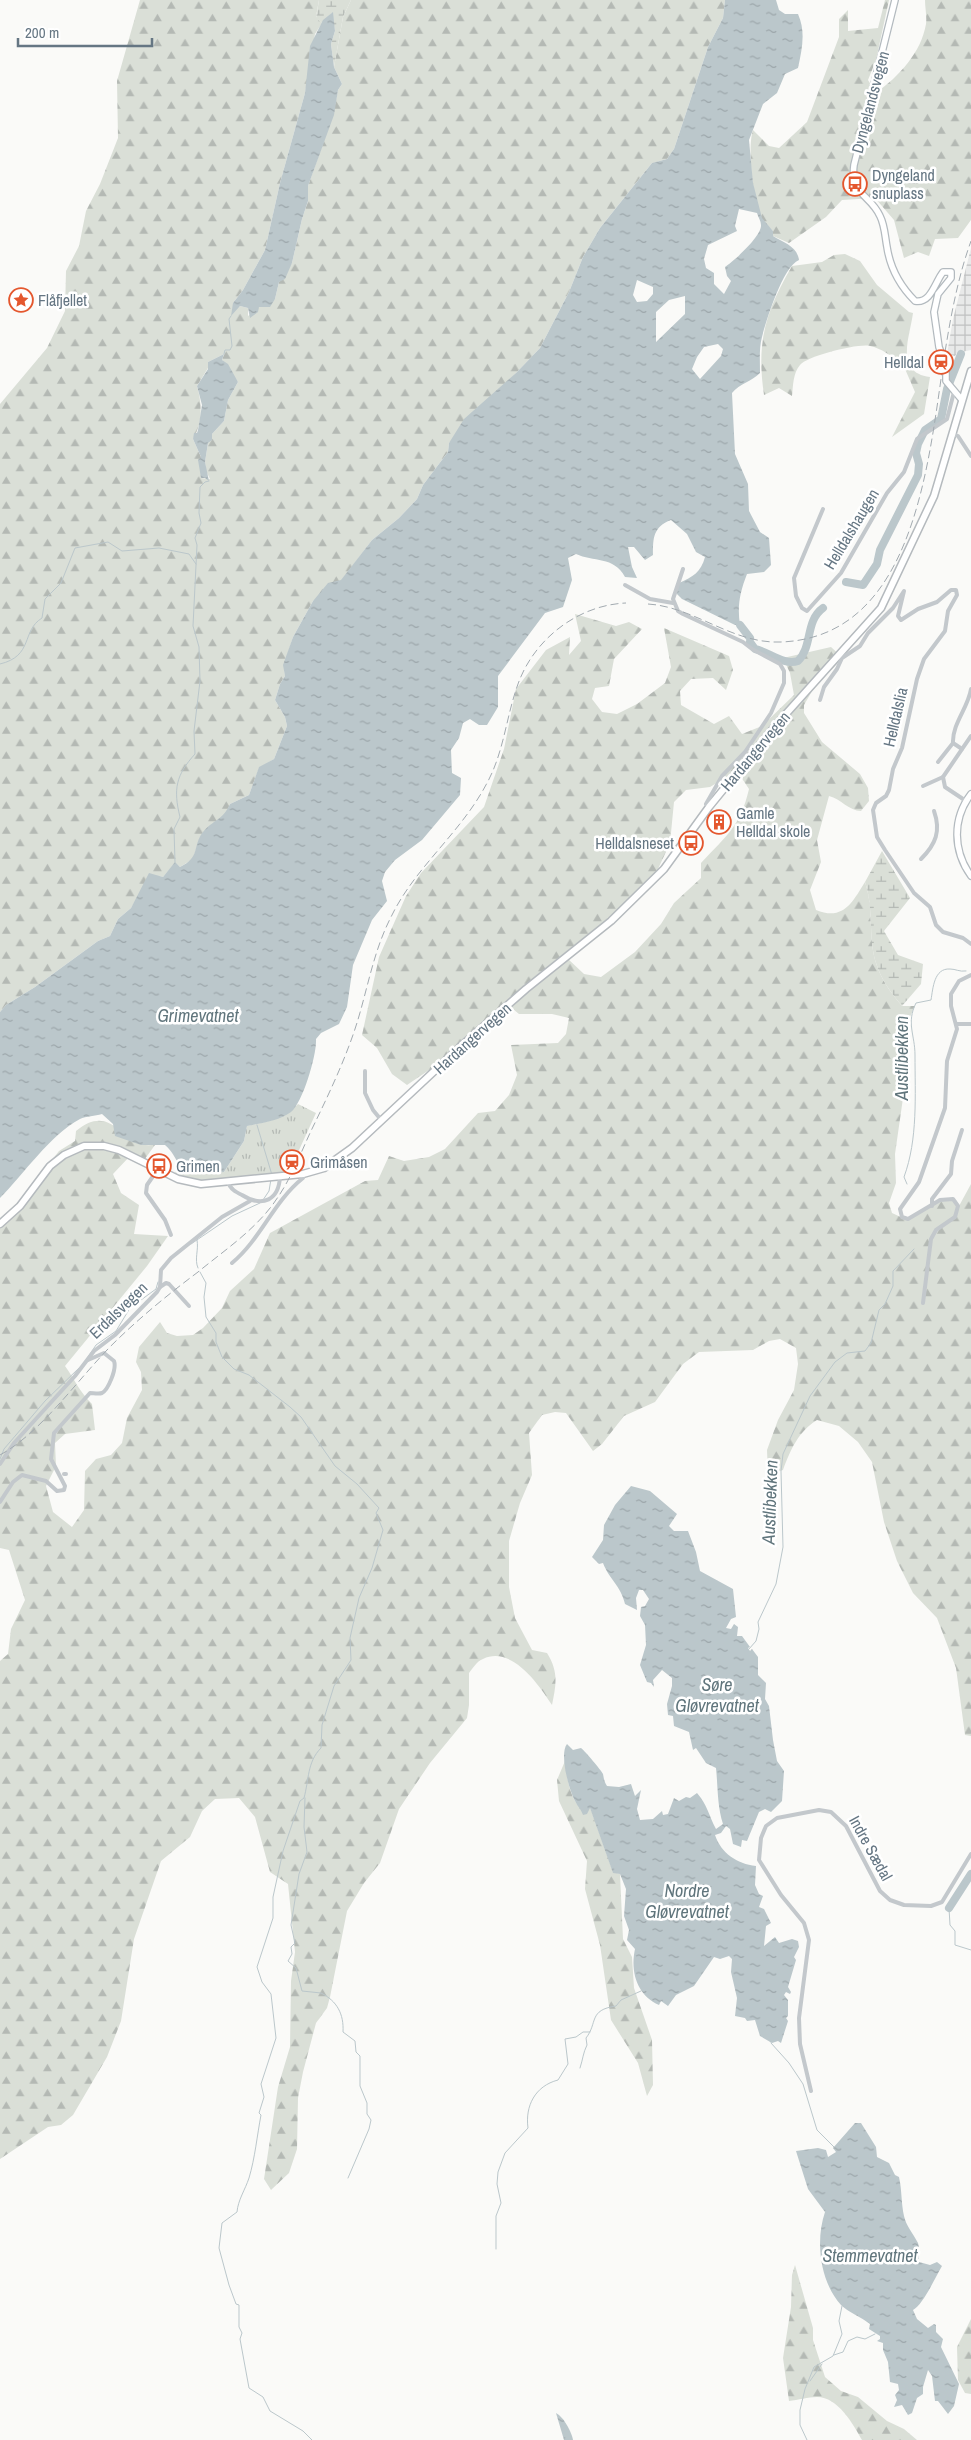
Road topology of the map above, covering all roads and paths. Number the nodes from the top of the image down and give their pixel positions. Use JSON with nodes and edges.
{"nodes":[{"id":1,"x":895,"y":0,"type":"edge"},
{"id":2,"x":971,"y":371,"type":"edge"},
{"id":3,"x":953,"y":391,"type":"junction"},
{"id":4,"x":965,"y":392,"type":"junction"},
{"id":5,"x":962,"y":400,"type":"junction"},
{"id":6,"x":953,"y":434,"type":"junction"},
{"id":7,"x":971,"y":456,"type":"edge"},
{"id":8,"x":823,"y":509,"type":"dead end"},
{"id":9,"x":683,"y":569,"type":"dead end"},
{"id":10,"x":625,"y":585,"type":"dead end"},
{"id":11,"x":673,"y":603,"type":"junction"},
{"id":12,"x":877,"y":613,"type":"junction"},
{"id":13,"x":883,"y":620,"type":"junction"},
{"id":14,"x":971,"y":689,"type":"edge"},
{"id":15,"x":820,"y":700,"type":"dead end"},
{"id":16,"x":971,"y":736,"type":"edge"},
{"id":17,"x":953,"y":743,"type":"junction"},
{"id":18,"x":962,"y":749,"type":"junction"},
{"id":19,"x":938,"y":762,"type":"dead end"},
{"id":20,"x":722,"y":776,"type":"junction"},
{"id":21,"x":943,"y":777,"type":"junction"},
{"id":22,"x":730,"y":782,"type":"junction"},
{"id":23,"x":922,"y":786,"type":"dead end"},
{"id":24,"x":971,"y":794,"type":"edge"},
{"id":25,"x":966,"y":801,"type":"junction"},
{"id":26,"x":706,"y":804,"type":"dead end"},
{"id":27,"x":934,"y":811,"type":"dead end"},
{"id":28,"x":944,"y":822,"type":"dead end"},
{"id":29,"x":938,"y":826,"type":"junction"},
{"id":30,"x":920,"y":859,"type":"dead end"},
{"id":31,"x":971,"y":876,"type":"edge"},
{"id":32,"x":971,"y":944,"type":"edge"},
{"id":33,"x":971,"y":975,"type":"edge"},
{"id":34,"x":957,"y":1024,"type":"junction"},
{"id":35,"x":971,"y":1024,"type":"edge"},
{"id":36,"x":365,"y":1071,"type":"dead end"},
{"id":37,"x":382,"y":1121,"type":"junction"},
{"id":38,"x":962,"y":1130,"type":"dead end"},
{"id":39,"x":158,"y":1169,"type":"junction"},
{"id":40,"x":303,"y":1174,"type":"junction"},
{"id":41,"x":274,"y":1176,"type":"junction"},
{"id":42,"x":228,"y":1182,"type":"junction"},
{"id":43,"x":250,"y":1201,"type":"junction"},
{"id":44,"x":932,"y":1206,"type":"junction"},
{"id":45,"x":0,"y":1224,"type":"edge"},
{"id":46,"x":171,"y":1235,"type":"dead end"},
{"id":47,"x":232,"y":1263,"type":"dead end"},
{"id":48,"x":160,"y":1287,"type":"junction"},
{"id":49,"x":923,"y":1304,"type":"dead end"},
{"id":50,"x":190,"y":1306,"type":"dead end"},
{"id":51,"x":88,"y":1360,"type":"junction"},
{"id":52,"x":0,"y":1464,"type":"edge"},
{"id":53,"x":0,"y":1502,"type":"edge"},
{"id":54,"x":971,"y":1854,"type":"edge"},
{"id":55,"x":811,"y":2091,"type":"dead end"}],
"edges":[{"from":1,"to":3,"type":"street","name":"Dyngelandsvegen"},
{"from":2,"to":4,"type":"main road","name":"Hardangervegen"},
{"from":3,"to":4,"type":"street"},
{"from":3,"to":5,"type":"street","name":"Dyngelandsvegen"},
{"from":3,"to":8,"type":"street","name":"Helldalshaugen"},
{"from":4,"to":5,"type":"main road","name":"Hardangervegen"},
{"from":5,"to":6,"type":"main road","name":"Hardangervegen"},
{"from":6,"to":7,"type":"street"},
{"from":6,"to":12,"type":"main road","name":"Hardangervegen"},
{"from":9,"to":11,"type":"street"},
{"from":10,"to":11,"type":"street"},
{"from":11,"to":20,"type":"street"},
{"from":12,"to":13,"type":"street"},
{"from":12,"to":22,"type":"main road","name":"Hardangervegen"},
{"from":13,"to":15,"type":"street","name":"Helldalslia"},
{"from":13,"to":32,"type":"street","name":"Helldalslia"},
{"from":14,"to":17,"type":"street"},
{"from":16,"to":18,"type":"street"},
{"from":17,"to":18,"type":"street"},
{"from":17,"to":19,"type":"street"},
{"from":18,"to":21,"type":"street"},
{"from":20,"to":22,"type":"street"},
{"from":20,"to":26,"type":"street"},
{"from":21,"to":23,"type":"street"},
{"from":21,"to":25,"type":"street"},
{"from":22,"to":37,"type":"main road","name":"Hardangervegen"},
{"from":24,"to":25,"type":"street"},
{"from":25,"to":31,"type":"street"},
{"from":27,"to":29,"type":"street"},
{"from":28,"to":29,"type":"street"},
{"from":29,"to":30,"type":"street"},
{"from":33,"to":34,"type":"street"},
{"from":34,"to":35,"type":"street"},
{"from":34,"to":44,"type":"street"},
{"from":36,"to":37,"type":"street"},
{"from":37,"to":40,"type":"main road","name":"Hardangervegen"},
{"from":38,"to":44,"type":"street"},
{"from":39,"to":42,"type":"main road","name":"Hardangervegen"},
{"from":39,"to":45,"type":"main road","name":"Hardangervegen"},
{"from":39,"to":46,"type":"street"},
{"from":40,"to":41,"type":"main road","name":"Hardangervegen"},
{"from":40,"to":47,"type":"street"},
{"from":41,"to":42,"type":"main road","name":"Hardangervegen"},
{"from":41,"to":43,"type":"street"},
{"from":42,"to":43,"type":"street"},
{"from":43,"to":48,"type":"street","name":"Erdalsvegen"},
{"from":44,"to":49,"type":"street"},
{"from":48,"to":50,"type":"street"},
{"from":48,"to":51,"type":"street","name":"Erdalsvegen"},
{"from":51,"to":52,"type":"street","name":"Erdalsvegen"},
{"from":51,"to":53,"type":"street","name":"Erdalsvegen"},
{"from":54,"to":55,"type":"street","name":"Indre Sædal"}]}
